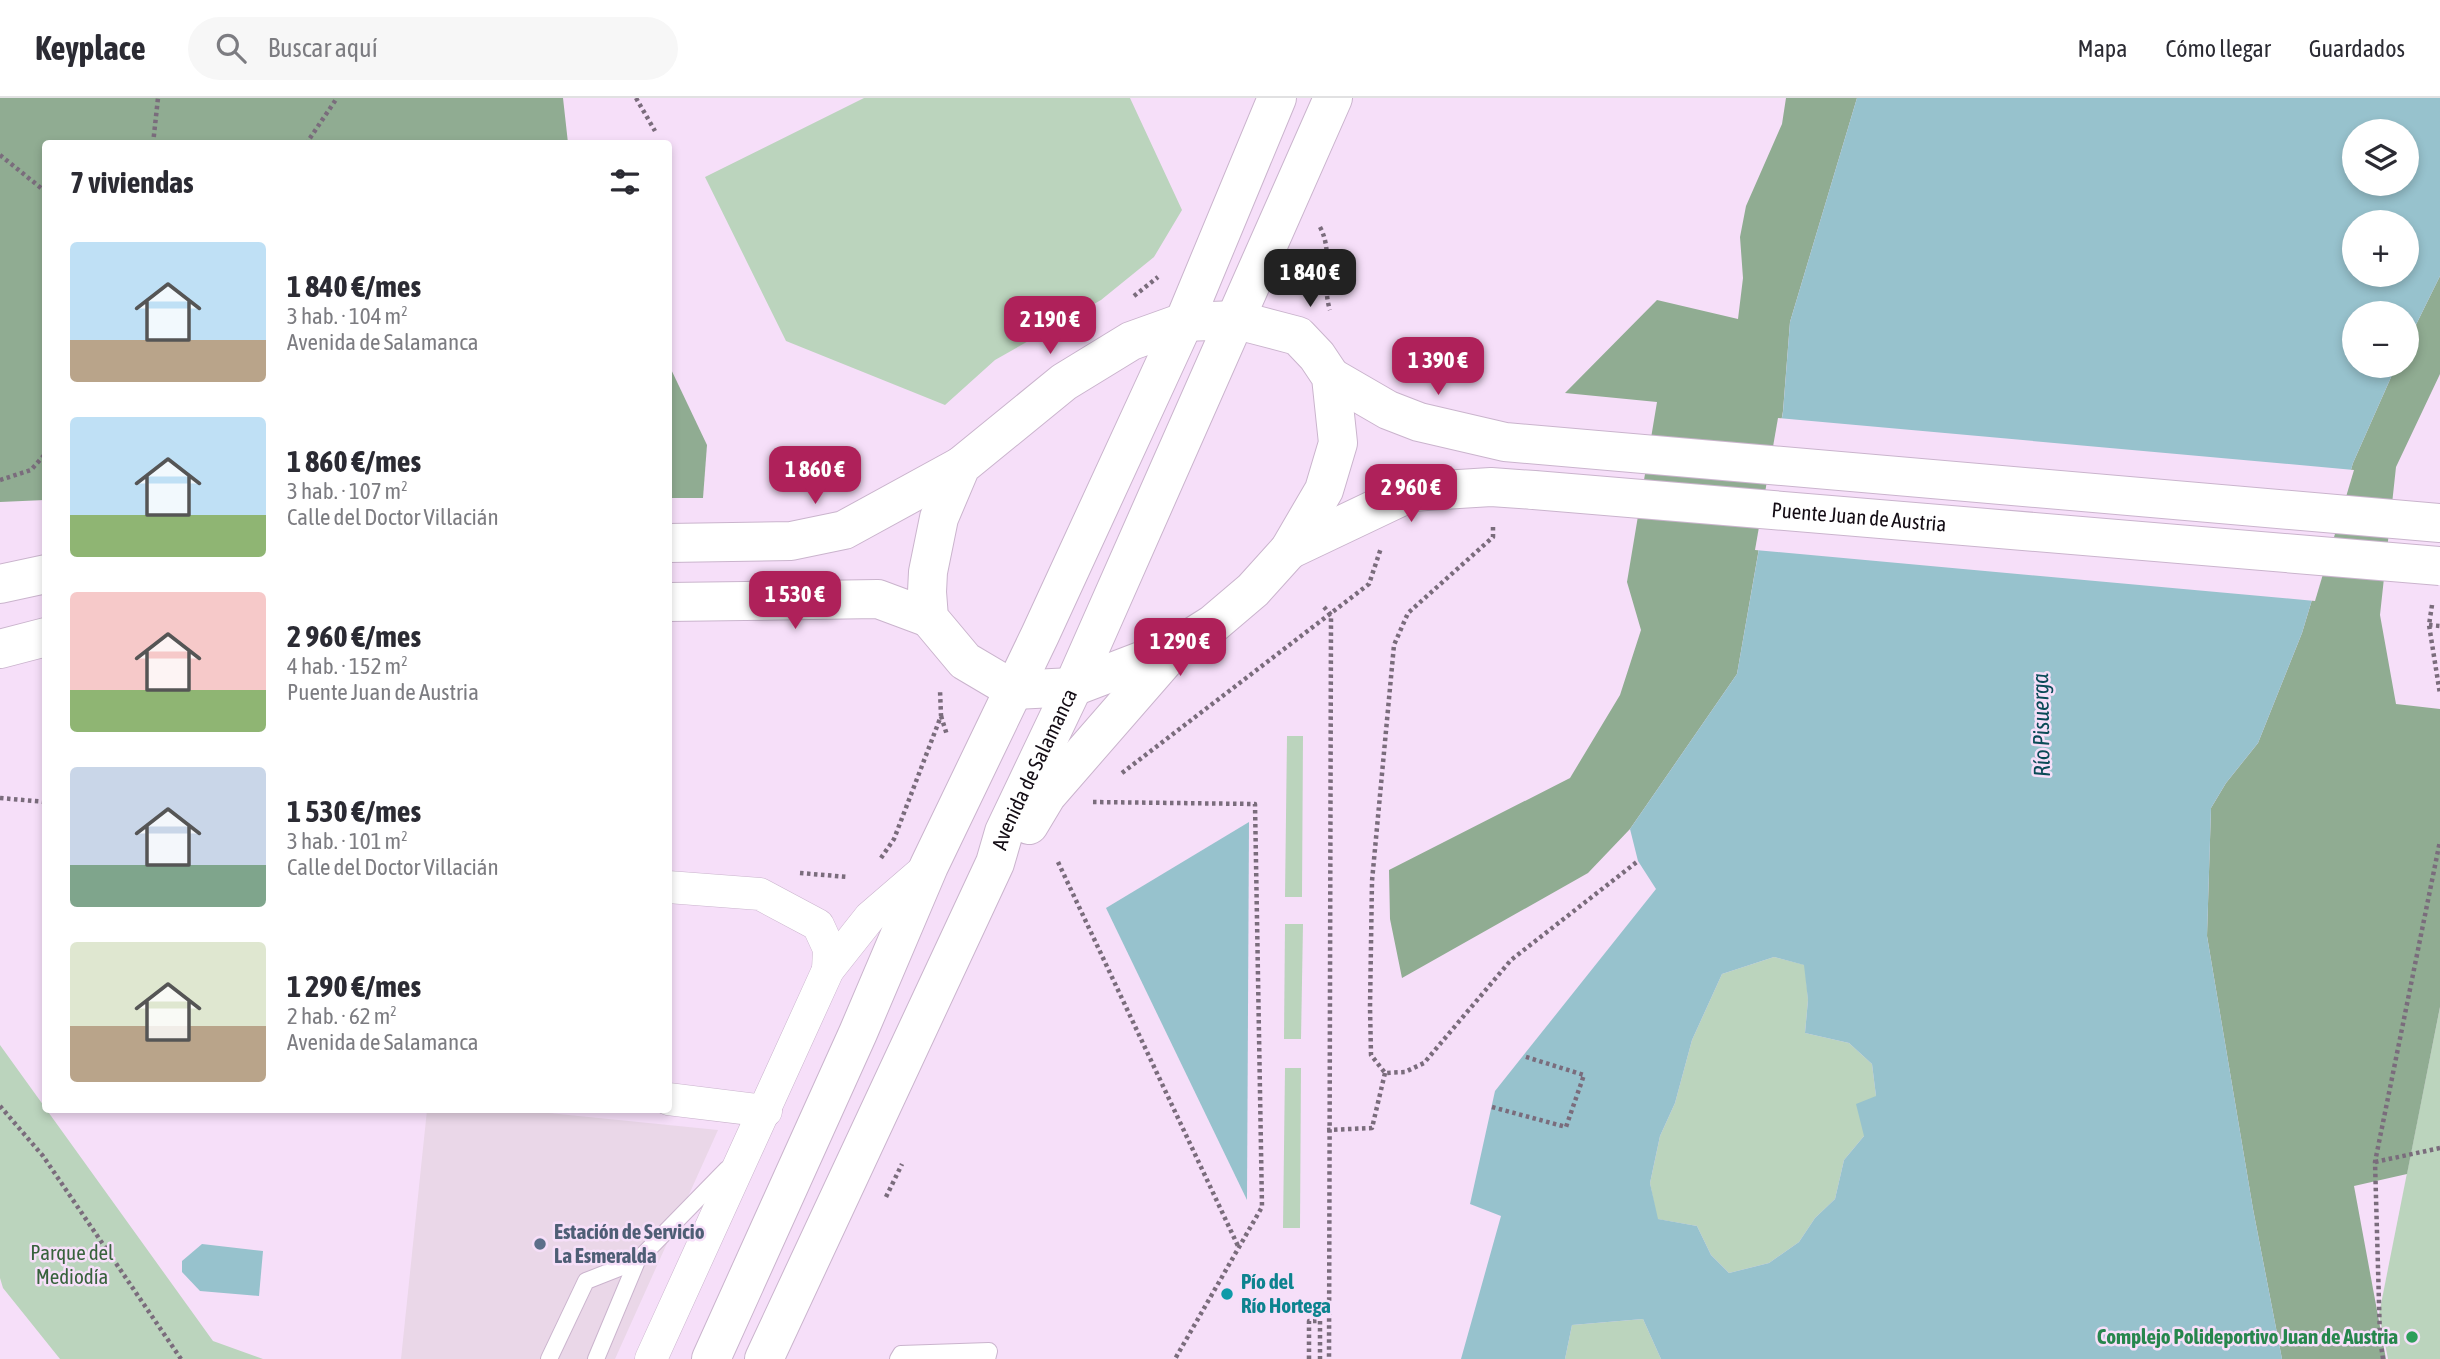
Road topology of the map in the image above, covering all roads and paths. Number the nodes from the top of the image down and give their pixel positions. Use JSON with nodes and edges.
{"nodes":[{"id":1,"x":158,"y":98,"type":"edge"},
{"id":2,"x":337,"y":98,"type":"edge"},
{"id":3,"x":636,"y":98,"type":"edge"},
{"id":4,"x":1277,"y":98,"type":"edge"},
{"id":5,"x":1333,"y":98,"type":"edge"},
{"id":6,"x":655,"y":131,"type":"dead end"},
{"id":7,"x":153,"y":140,"type":"edge"},
{"id":8,"x":309,"y":140,"type":"edge"},
{"id":9,"x":0,"y":155,"type":"edge"},
{"id":10,"x":42,"y":189,"type":"edge"},
{"id":11,"x":1318,"y":223,"type":"dead end"},
{"id":12,"x":1166,"y":271,"type":"dead end"},
{"id":13,"x":1127,"y":302,"type":"dead end"},
{"id":14,"x":1237,"y":320,"type":"junction"},
{"id":15,"x":1333,"y":320,"type":"dead end"},
{"id":16,"x":1184,"y":321,"type":"junction"},
{"id":17,"x":1331,"y":377,"type":"junction"},
{"id":18,"x":42,"y":458,"type":"edge"},
{"id":19,"x":961,"y":466,"type":"junction"},
{"id":20,"x":0,"y":480,"type":"edge"},
{"id":21,"x":1491,"y":487,"type":"junction"},
{"id":22,"x":2440,"y":523,"type":"edge"},
{"id":23,"x":1383,"y":541,"type":"dead end"},
{"id":24,"x":672,"y":543,"type":"edge"},
{"id":25,"x":1289,"y":550,"type":"junction"},
{"id":26,"x":42,"y":575,"type":"edge"},
{"id":27,"x":2436,"y":583,"type":"edge"},
{"id":28,"x":0,"y":584,"type":"edge"},
{"id":29,"x":672,"y":602,"type":"edge"},
{"id":30,"x":1324,"y":607,"type":"dead end"},
{"id":31,"x":1331,"y":615,"type":"junction"},
{"id":32,"x":929,"y":618,"type":"junction"},
{"id":33,"x":2429,"y":625,"type":"junction"},
{"id":34,"x":2440,"y":626,"type":"edge"},
{"id":35,"x":42,"y":639,"type":"edge"},
{"id":36,"x":1175,"y":648,"type":"junction"},
{"id":37,"x":0,"y":649,"type":"edge"},
{"id":38,"x":1073,"y":687,"type":"junction"},
{"id":39,"x":1014,"y":690,"type":"junction"},
{"id":40,"x":2440,"y":694,"type":"edge"},
{"id":41,"x":1116,"y":777,"type":"dead end"},
{"id":42,"x":1094,"y":794,"type":"dead end"},
{"id":43,"x":0,"y":798,"type":"edge"},
{"id":44,"x":42,"y":802,"type":"edge"},
{"id":45,"x":2440,"y":841,"type":"edge"},
{"id":46,"x":1637,"y":861,"type":"dead end"},
{"id":47,"x":1058,"y":862,"type":"dead end"},
{"id":48,"x":995,"y":863,"type":"junction"},
{"id":49,"x":929,"y":866,"type":"junction"},
{"id":50,"x":2437,"y":866,"type":"edge"},
{"id":51,"x":672,"y":887,"type":"edge"},
{"id":52,"x":828,"y":970,"type":"junction"},
{"id":53,"x":1523,"y":1056,"type":"dead end"},
{"id":54,"x":1385,"y":1073,"type":"junction"},
{"id":55,"x":672,"y":1100,"type":"edge"},
{"id":56,"x":0,"y":1106,"type":"edge"},
{"id":57,"x":1492,"y":1107,"type":"dead end"},
{"id":58,"x":760,"y":1125,"type":"junction"},
{"id":59,"x":1327,"y":1130,"type":"junction"},
{"id":60,"x":2440,"y":1148,"type":"edge"},
{"id":61,"x":908,"y":1151,"type":"dead end"},
{"id":62,"x":2375,"y":1162,"type":"junction"},
{"id":63,"x":885,"y":1199,"type":"dead end"},
{"id":64,"x":1238,"y":1246,"type":"junction"},
{"id":65,"x":637,"y":1261,"type":"junction"},
{"id":66,"x":181,"y":1359,"type":"edge"},
{"id":67,"x":549,"y":1359,"type":"edge"},
{"id":68,"x":596,"y":1359,"type":"edge"},
{"id":69,"x":651,"y":1359,"type":"edge"},
{"id":70,"x":711,"y":1359,"type":"edge"},
{"id":71,"x":764,"y":1359,"type":"edge"},
{"id":72,"x":898,"y":1359,"type":"edge"},
{"id":73,"x":987,"y":1359,"type":"edge"},
{"id":74,"x":1175,"y":1359,"type":"edge"},
{"id":75,"x":1309,"y":1359,"type":"edge"},
{"id":76,"x":1320,"y":1359,"type":"edge"},
{"id":77,"x":1329,"y":1359,"type":"edge"},
{"id":78,"x":2384,"y":1359,"type":"edge"}],
"edges":[{"from":1,"to":7,"type":"path"},
{"from":2,"to":8,"type":"path"},
{"from":3,"to":6,"type":"path"},
{"from":4,"to":16,"type":"main road"},
{"from":5,"to":14,"type":"main road","name":"Avenida de Salamanca"},
{"from":9,"to":10,"type":"path"},
{"from":11,"to":15,"type":"path"},
{"from":12,"to":13,"type":"path"},
{"from":14,"to":16,"type":"main road"},
{"from":14,"to":17,"type":"main road"},
{"from":14,"to":38,"type":"main road","name":"Avenida de Salamanca"},
{"from":16,"to":19,"type":"main road"},
{"from":16,"to":39,"type":"main road"},
{"from":17,"to":22,"type":"main road"},
{"from":17,"to":25,"type":"main road"},
{"from":18,"to":20,"type":"path"},
{"from":19,"to":24,"type":"main road"},
{"from":19,"to":32,"type":"main road"},
{"from":21,"to":25,"type":"main road","name":"Puente Juan de Austria"},
{"from":21,"to":27,"type":"main road","name":"Puente Juan de Austria","bridge":true},
{"from":21,"to":54,"type":"path"},
{"from":23,"to":31,"type":"path"},
{"from":25,"to":36,"type":"main road"},
{"from":26,"to":28,"type":"main road"},
{"from":27,"to":33,"type":"path"},
{"from":29,"to":32,"type":"main road"},
{"from":30,"to":31,"type":"path"},
{"from":31,"to":41,"type":"path"},
{"from":31,"to":59,"type":"path"},
{"from":32,"to":39,"type":"main road"},
{"from":33,"to":34,"type":"path"},
{"from":33,"to":40,"type":"path"},
{"from":35,"to":37,"type":"main road"},
{"from":36,"to":38,"type":"main road"},
{"from":36,"to":48,"type":"main road"},
{"from":38,"to":39,"type":"main road"},
{"from":38,"to":48,"type":"main road","name":"Avenida de Salamanca"},
{"from":39,"to":49,"type":"main road"},
{"from":42,"to":64,"type":"path"},
{"from":43,"to":44,"type":"path"},
{"from":45,"to":50,"type":"path"},
{"from":46,"to":54,"type":"path"},
{"from":47,"to":64,"type":"path"},
{"from":48,"to":71,"type":"main road","name":"Avenida de Salamanca"},
{"from":49,"to":52,"type":"street"},
{"from":49,"to":70,"type":"main road"},
{"from":50,"to":62,"type":"path"},
{"from":51,"to":52,"type":"street"},
{"from":52,"to":58,"type":"street"},
{"from":53,"to":57,"type":"path"},
{"from":54,"to":59,"type":"path"},
{"from":55,"to":58,"type":"street"},
{"from":56,"to":66,"type":"path"},
{"from":58,"to":65,"type":"lane"},
{"from":58,"to":69,"type":"street"},
{"from":59,"to":77,"type":"path"},
{"from":60,"to":62,"type":"path"},
{"from":61,"to":63,"type":"path"},
{"from":62,"to":78,"type":"path"},
{"from":64,"to":74,"type":"path"},
{"from":65,"to":67,"type":"lane"},
{"from":65,"to":68,"type":"lane"},
{"from":72,"to":73,"type":"lane"},
{"from":75,"to":76,"type":"path"}]}
